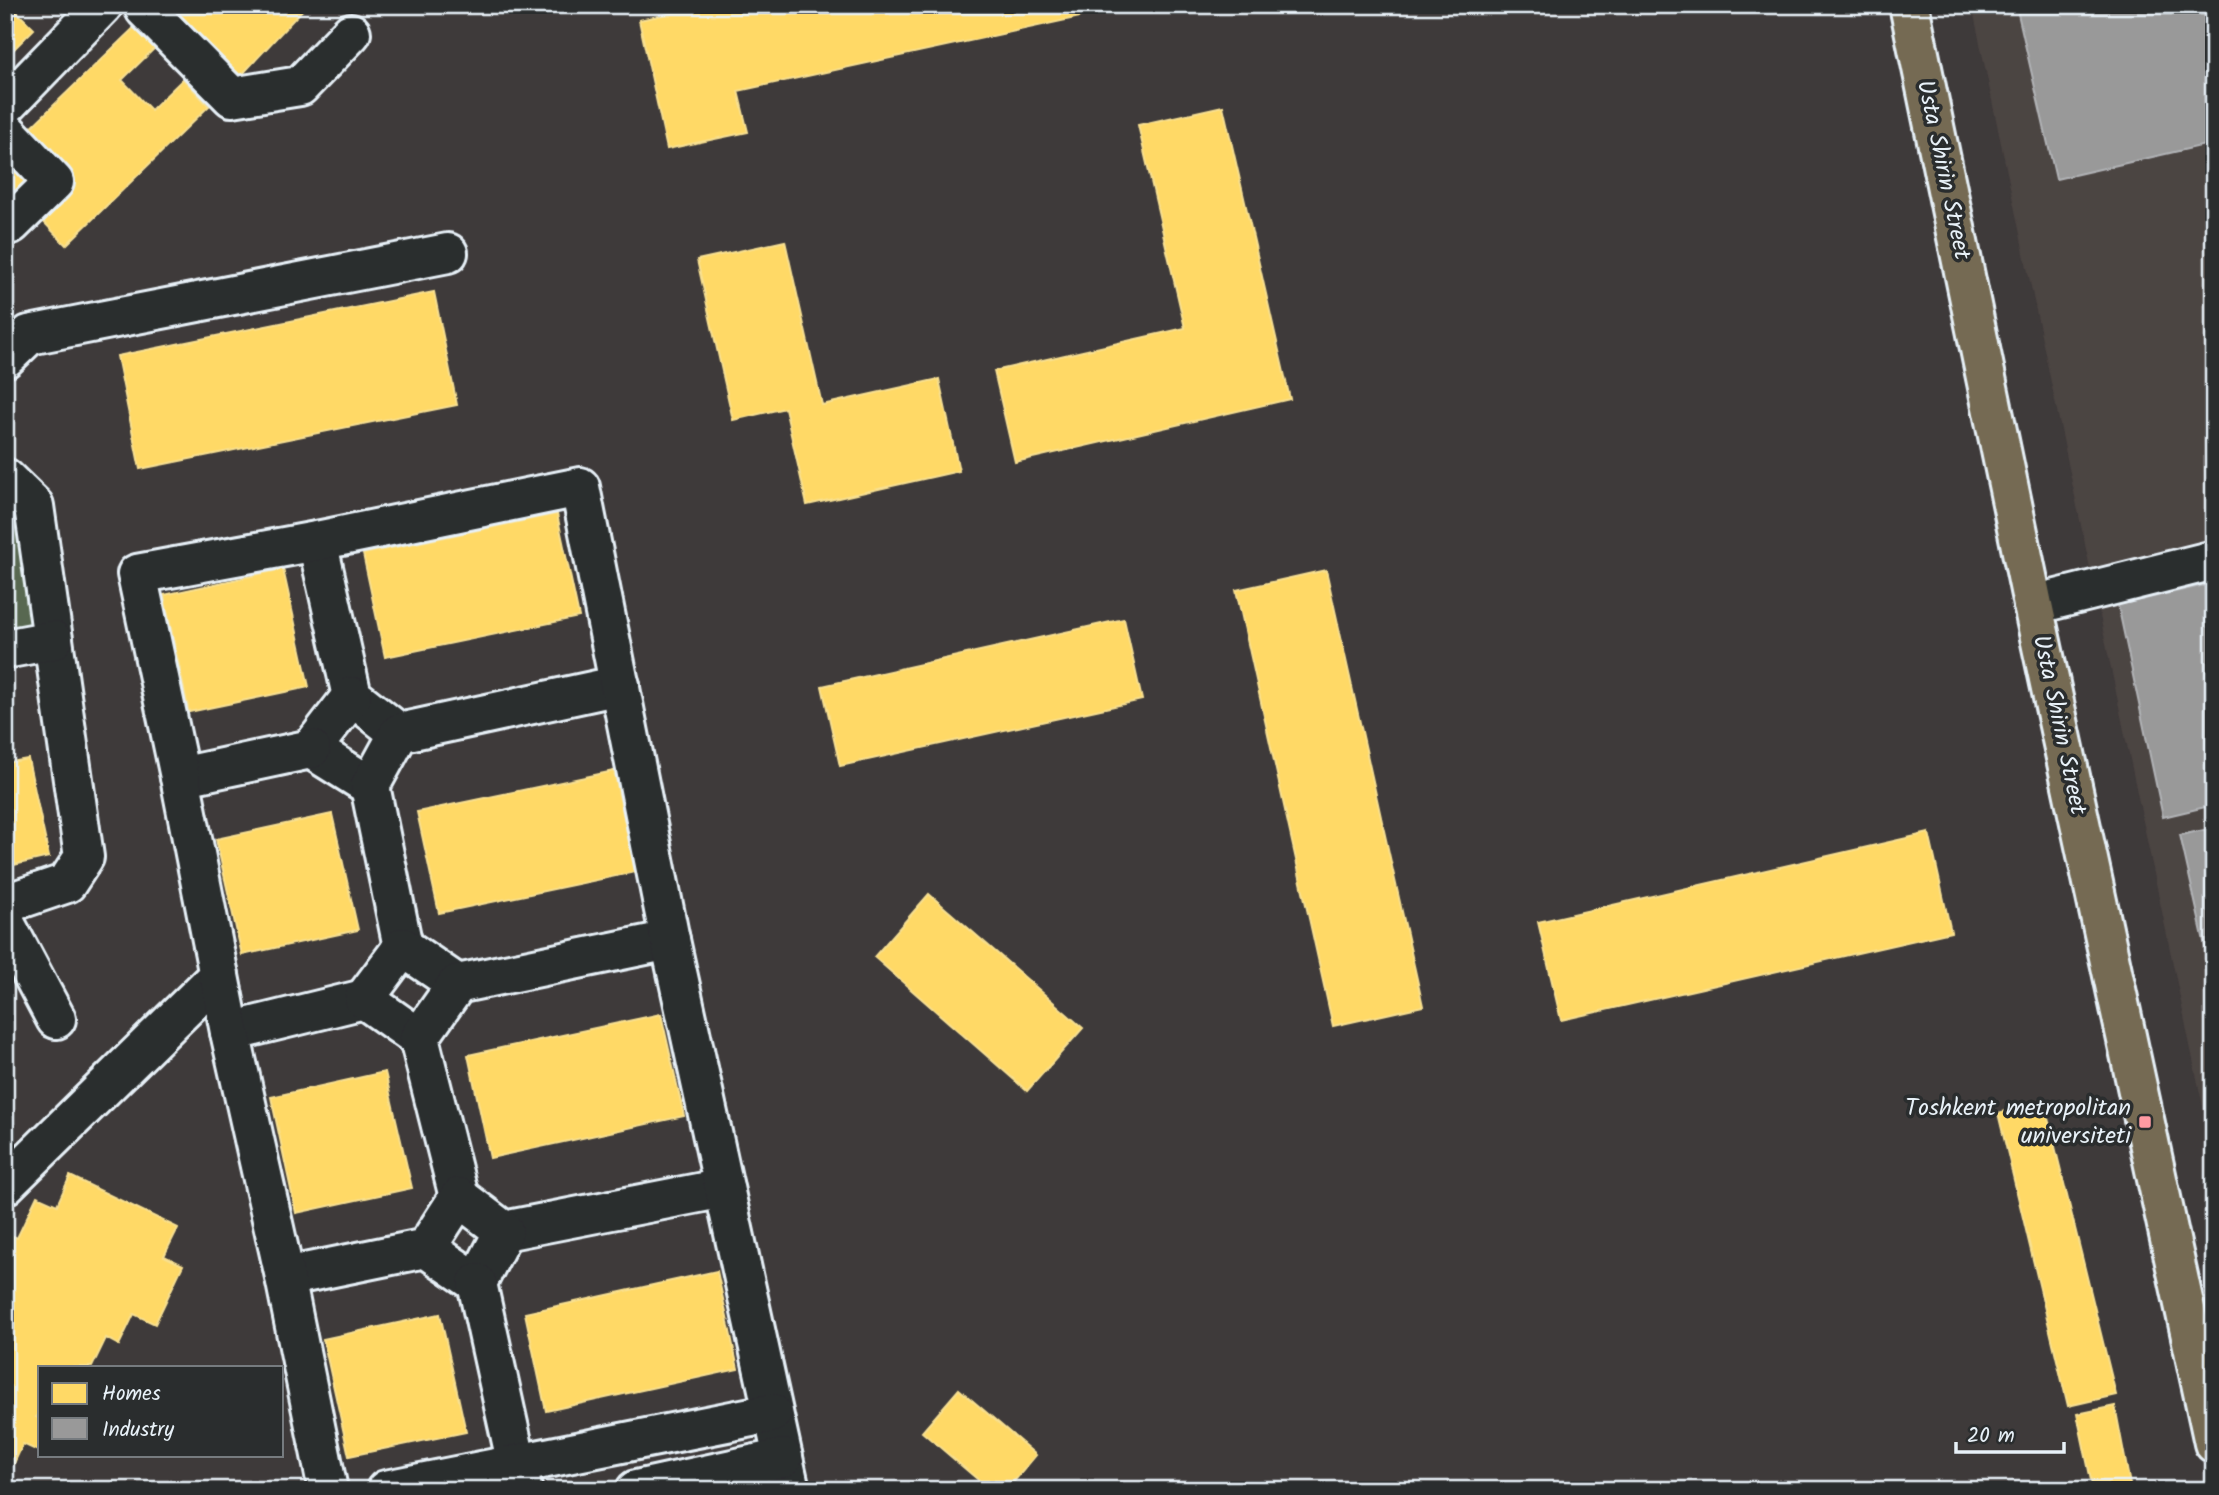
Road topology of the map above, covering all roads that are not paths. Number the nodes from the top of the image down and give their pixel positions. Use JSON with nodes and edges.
{"nodes":[{"id":1,"x":103,"y":5,"type":"edge"},
{"id":2,"x":1909,"y":5,"type":"edge"},
{"id":3,"x":138,"y":7,"type":"edge"},
{"id":4,"x":351,"y":33,"type":"dead end"},
{"id":5,"x":5,"y":106,"type":"edge"},
{"id":6,"x":5,"y":130,"type":"edge"},
{"id":7,"x":11,"y":224,"type":"dead end"},
{"id":8,"x":448,"y":253,"type":"dead end"},
{"id":9,"x":5,"y":358,"type":"edge"},
{"id":10,"x":5,"y":478,"type":"edge"},
{"id":11,"x":317,"y":541,"type":"junction"},
{"id":12,"x":2214,"y":560,"type":"edge"},
{"id":13,"x":2033,"y":605,"type":"junction"},
{"id":14,"x":53,"y":640,"type":"junction"},
{"id":15,"x":5,"y":649,"type":"edge"},
{"id":16,"x":620,"y":685,"type":"junction"},
{"id":17,"x":352,"y":696,"type":"junction"},
{"id":18,"x":399,"y":733,"type":"junction"},
{"id":19,"x":311,"y":749,"type":"junction"},
{"id":20,"x":180,"y":777,"type":"junction"},
{"id":21,"x":370,"y":786,"type":"junction"},
{"id":22,"x":5,"y":904,"type":"edge"},
{"id":23,"x":5,"y":923,"type":"edge"},
{"id":24,"x":670,"y":940,"type":"junction"},
{"id":25,"x":403,"y":947,"type":"junction"},
{"id":26,"x":219,"y":975,"type":"junction"},
{"id":27,"x":457,"y":984,"type":"junction"},
{"id":28,"x":364,"y":999,"type":"junction"},
{"id":29,"x":56,"y":1020,"type":"dead end"},
{"id":30,"x":230,"y":1032,"type":"junction"},
{"id":31,"x":419,"y":1038,"type":"junction"},
{"id":32,"x":5,"y":1185,"type":"edge"},
{"id":33,"x":724,"y":1188,"type":"junction"},
{"id":34,"x":459,"y":1197,"type":"junction"},
{"id":35,"x":504,"y":1231,"type":"junction"},
{"id":36,"x":426,"y":1248,"type":"junction"},
{"id":37,"x":285,"y":1277,"type":"junction"},
{"id":38,"x":477,"y":1283,"type":"junction"},
{"id":39,"x":2208,"y":1388,"type":"edge"},
{"id":40,"x":772,"y":1412,"type":"junction"},
{"id":41,"x":2214,"y":1443,"type":"edge"},
{"id":42,"x":786,"y":1474,"type":"edge"},
{"id":43,"x":519,"y":1477,"type":"edge"},
{"id":44,"x":328,"y":1490,"type":"edge"},
{"id":45,"x":386,"y":1490,"type":"edge"},
{"id":46,"x":636,"y":1490,"type":"edge"}],
"edges":[{"from":1,"to":5,"type":"lane"},
{"from":2,"to":13,"type":"main road","name":"Usta Shirin Street"},
{"from":3,"to":4,"type":"lane"},
{"from":6,"to":7,"type":"lane"},
{"from":8,"to":9,"type":"lane"},
{"from":10,"to":14,"type":"lane"},
{"from":11,"to":16,"type":"lane"},
{"from":11,"to":17,"type":"lane"},
{"from":11,"to":20,"type":"lane"},
{"from":12,"to":13,"type":"lane"},
{"from":13,"to":39,"type":"main road","name":"Usta Shirin Street"},
{"from":14,"to":15,"type":"lane"},
{"from":14,"to":22,"type":"lane"},
{"from":16,"to":18,"type":"lane"},
{"from":16,"to":24,"type":"lane"},
{"from":17,"to":18,"type":"lane"},
{"from":17,"to":19,"type":"lane"},
{"from":18,"to":21,"type":"lane"},
{"from":19,"to":20,"type":"lane"},
{"from":19,"to":21,"type":"lane"},
{"from":20,"to":26,"type":"lane"},
{"from":21,"to":25,"type":"lane"},
{"from":23,"to":29,"type":"lane"},
{"from":24,"to":27,"type":"lane"},
{"from":24,"to":33,"type":"lane"},
{"from":25,"to":27,"type":"lane"},
{"from":25,"to":28,"type":"lane"},
{"from":26,"to":30,"type":"lane"},
{"from":26,"to":32,"type":"lane"},
{"from":27,"to":31,"type":"lane"},
{"from":28,"to":30,"type":"lane"},
{"from":28,"to":31,"type":"lane"},
{"from":30,"to":37,"type":"lane"},
{"from":31,"to":34,"type":"lane"},
{"from":33,"to":35,"type":"lane"},
{"from":33,"to":40,"type":"lane"},
{"from":34,"to":35,"type":"lane"},
{"from":34,"to":36,"type":"lane"},
{"from":35,"to":38,"type":"lane"},
{"from":36,"to":37,"type":"lane"},
{"from":36,"to":38,"type":"lane"},
{"from":37,"to":44,"type":"lane"},
{"from":38,"to":43,"type":"lane"},
{"from":39,"to":41,"type":"main road","name":"Usta Shirin Street"},
{"from":40,"to":42,"type":"lane"},
{"from":40,"to":43,"type":"lane"},
{"from":42,"to":46,"type":"lane"},
{"from":43,"to":45,"type":"lane"}]}
